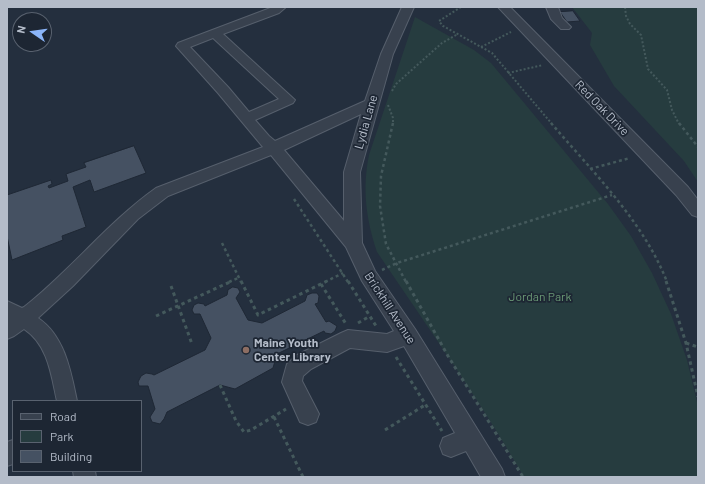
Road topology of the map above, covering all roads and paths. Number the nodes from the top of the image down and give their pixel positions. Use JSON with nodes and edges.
{"nodes":[{"id":1,"x":280,"y":7,"type":"edge"},
{"id":2,"x":461,"y":7,"type":"edge"},
{"id":3,"x":504,"y":7,"type":"edge"},
{"id":4,"x":552,"y":7,"type":"edge"},
{"id":5,"x":625,"y":7,"type":"edge"},
{"id":6,"x":406,"y":8,"type":"edge"},
{"id":7,"x":565,"y":27,"type":"dead end"},
{"id":8,"x":527,"y":29,"type":"junction"},
{"id":9,"x":215,"y":33,"type":"junction"},
{"id":10,"x":458,"y":34,"type":"junction"},
{"id":11,"x":481,"y":47,"type":"junction"},
{"id":12,"x":371,"y":104,"type":"junction"},
{"id":13,"x":246,"y":119,"type":"junction"},
{"id":14,"x":698,"y":147,"type":"edge"},
{"id":15,"x":274,"y":148,"type":"junction"},
{"id":16,"x":612,"y":195,"type":"junction"},
{"id":17,"x":292,"y":196,"type":"dead end"},
{"id":18,"x":698,"y":211,"type":"edge"},
{"id":19,"x":222,"y":243,"type":"dead end"},
{"id":20,"x":353,"y":243,"type":"junction"},
{"id":21,"x":397,"y":264,"type":"junction"},
{"id":22,"x":343,"y":273,"type":"junction"},
{"id":23,"x":240,"y":277,"type":"junction"},
{"id":24,"x":321,"y":284,"type":"junction"},
{"id":25,"x":171,"y":286,"type":"dead end"},
{"id":26,"x":178,"y":306,"type":"junction"},
{"id":27,"x":156,"y":316,"type":"dead end"},
{"id":28,"x":17,"y":320,"type":"edge"},
{"id":29,"x":349,"y":328,"type":"dead end"},
{"id":30,"x":408,"y":335,"type":"junction"},
{"id":31,"x":7,"y":343,"type":"edge"},
{"id":32,"x":387,"y":343,"type":"junction"},
{"id":33,"x":686,"y":343,"type":"junction"},
{"id":34,"x":192,"y":344,"type":"dead end"},
{"id":35,"x":698,"y":347,"type":"edge"},
{"id":36,"x":698,"y":397,"type":"edge"},
{"id":37,"x":67,"y":400,"type":"edge"},
{"id":38,"x":425,"y":405,"type":"junction"},
{"id":39,"x":308,"y":414,"type":"dead end"},
{"id":40,"x":274,"y":417,"type":"dead end"},
{"id":41,"x":385,"y":430,"type":"dead end"},
{"id":42,"x":460,"y":442,"type":"junction"},
{"id":43,"x":303,"y":477,"type":"edge"},
{"id":44,"x":494,"y":477,"type":"edge"},
{"id":45,"x":523,"y":477,"type":"edge"}],
"edges":[{"from":1,"to":9,"type":"street"},
{"from":2,"to":10,"type":"path"},
{"from":3,"to":8,"type":"street","name":"Red Oak Drive"},
{"from":4,"to":7,"type":"street"},
{"from":5,"to":14,"type":"path"},
{"from":6,"to":12,"type":"street","name":"Lydia Lane"},
{"from":8,"to":11,"type":"path"},
{"from":8,"to":18,"type":"street","name":"Red Oak Drive"},
{"from":9,"to":13,"type":"street","name":"Brickhill Avenue"},
{"from":9,"to":13,"type":"street"},
{"from":10,"to":11,"type":"path"},
{"from":10,"to":21,"type":"path"},
{"from":11,"to":16,"type":"path"},
{"from":12,"to":15,"type":"street"},
{"from":12,"to":20,"type":"street","name":"Lydia Lane"},
{"from":13,"to":15,"type":"street","name":"Brickhill Avenue"},
{"from":15,"to":20,"type":"street","name":"Brickhill Avenue"},
{"from":15,"to":28,"type":"street"},
{"from":16,"to":21,"type":"path"},
{"from":16,"to":33,"type":"path"},
{"from":17,"to":22,"type":"path"},
{"from":19,"to":23,"type":"path"},
{"from":20,"to":30,"type":"street","name":"Brickhill Avenue"},
{"from":21,"to":45,"type":"path"},
{"from":22,"to":24,"type":"path"},
{"from":22,"to":32,"type":"path"},
{"from":23,"to":24,"type":"path"},
{"from":23,"to":26,"type":"path"},
{"from":24,"to":29,"type":"path"},
{"from":25,"to":26,"type":"path"},
{"from":26,"to":27,"type":"path"},
{"from":26,"to":34,"type":"path"},
{"from":28,"to":31,"type":"street"},
{"from":28,"to":37,"type":"street"},
{"from":30,"to":32,"type":"street"},
{"from":30,"to":42,"type":"street","name":"Brickhill Avenue"},
{"from":32,"to":38,"type":"path"},
{"from":32,"to":39,"type":"street"},
{"from":33,"to":35,"type":"path"},
{"from":33,"to":36,"type":"path"},
{"from":38,"to":41,"type":"path"},
{"from":38,"to":42,"type":"path"},
{"from":40,"to":43,"type":"path"},
{"from":42,"to":44,"type":"street","name":"Brickhill Avenue"}]}
